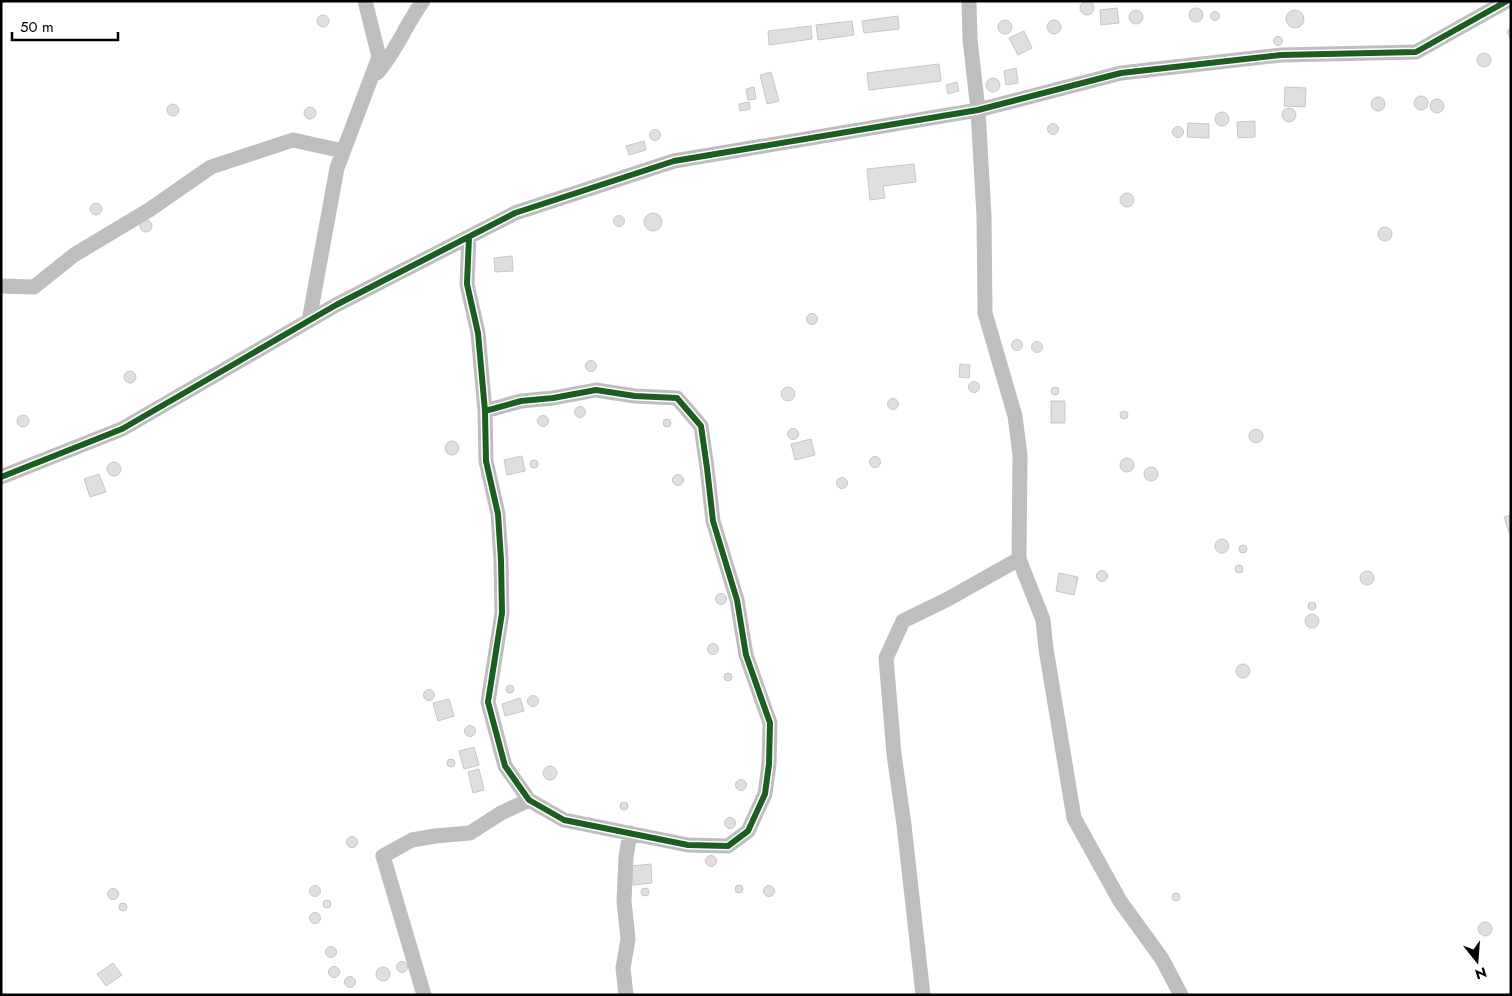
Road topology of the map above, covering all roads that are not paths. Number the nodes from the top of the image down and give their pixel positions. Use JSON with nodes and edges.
{"nodes":[{"id":1,"x":365,"y":1,"type":"edge"},
{"id":2,"x":423,"y":1,"type":"edge"},
{"id":3,"x":969,"y":1,"type":"edge"},
{"id":4,"x":1507,"y":1,"type":"edge"},
{"id":5,"x":369,"y":82,"type":"junction"},
{"id":6,"x":978,"y":110,"type":"junction"},
{"id":7,"x":344,"y":151,"type":"junction"},
{"id":8,"x":469,"y":237,"type":"junction"},
{"id":9,"x":1,"y":286,"type":"edge"},
{"id":10,"x":309,"y":321,"type":"junction"},
{"id":11,"x":485,"y":411,"type":"junction"},
{"id":12,"x":1,"y":477,"type":"edge"},
{"id":13,"x":1019,"y":559,"type":"junction"},
{"id":14,"x":529,"y":800,"type":"junction"},
{"id":15,"x":630,"y":833,"type":"junction"},
{"id":16,"x":424,"y":995,"type":"edge"},
{"id":17,"x":626,"y":995,"type":"edge"},
{"id":18,"x":922,"y":995,"type":"edge"},
{"id":19,"x":1181,"y":995,"type":"edge"}],
"edges":[{"from":1,"to":5,"type":"street"},
{"from":2,"to":5,"type":"street"},
{"from":3,"to":6,"type":"street"},
{"from":4,"to":6,"type":"street"},
{"from":5,"to":7,"type":"street"},
{"from":6,"to":8,"type":"street"},
{"from":6,"to":13,"type":"street"},
{"from":7,"to":9,"type":"street"},
{"from":7,"to":10,"type":"street"},
{"from":8,"to":10,"type":"street"},
{"from":8,"to":11,"type":"street"},
{"from":10,"to":12,"type":"street"},
{"from":11,"to":14,"type":"street"},
{"from":11,"to":15,"type":"street"},
{"from":13,"to":18,"type":"street"},
{"from":13,"to":19,"type":"street"},
{"from":14,"to":15,"type":"street"},
{"from":14,"to":16,"type":"street"},
{"from":15,"to":17,"type":"street"}]}
